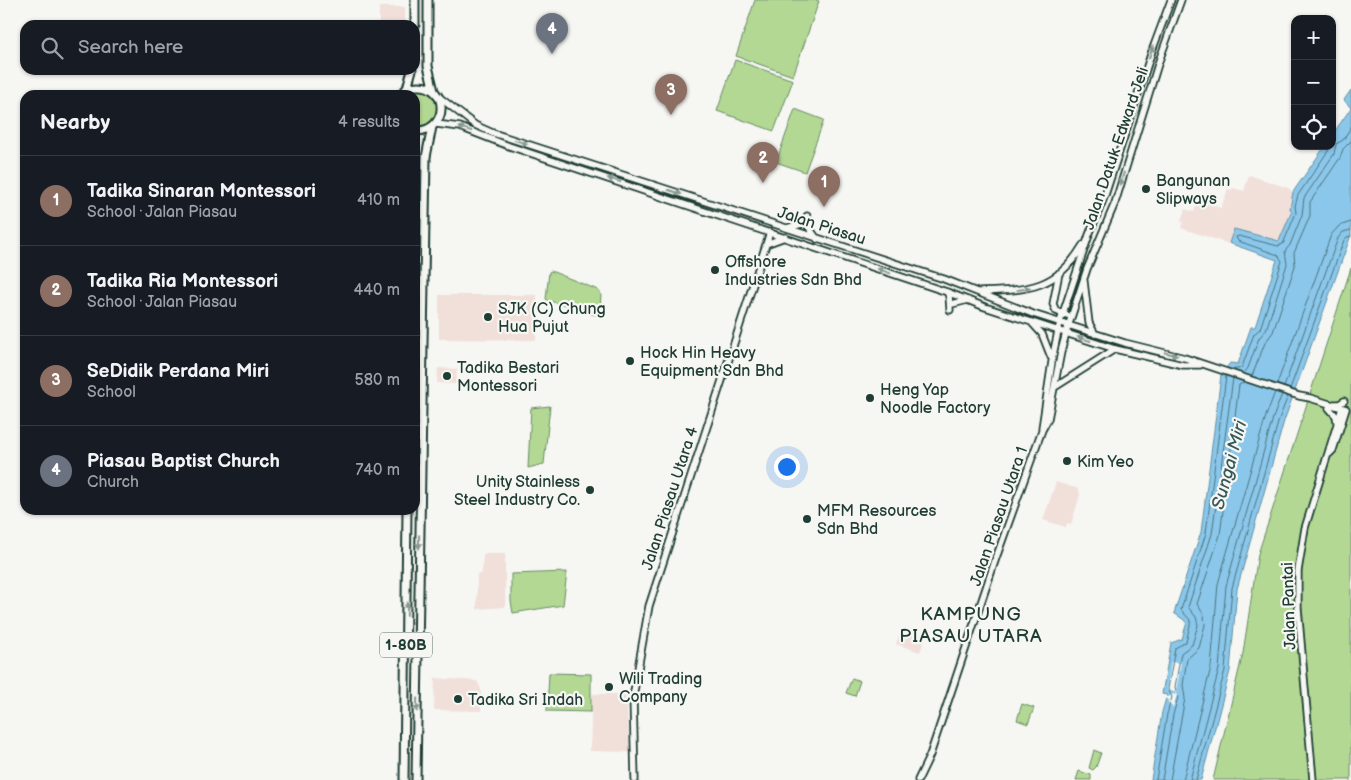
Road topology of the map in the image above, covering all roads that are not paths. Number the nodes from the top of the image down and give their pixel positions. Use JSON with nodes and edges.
{"nodes":[{"id":1,"x":415,"y":0,"type":"edge"},
{"id":2,"x":428,"y":0,"type":"edge"},
{"id":3,"x":1171,"y":0,"type":"edge"},
{"id":4,"x":1180,"y":0,"type":"edge"},
{"id":5,"x":415,"y":20,"type":"edge"},
{"id":6,"x":411,"y":75,"type":"edge"},
{"id":7,"x":407,"y":88,"type":"joint"},
{"id":8,"x":436,"y":94,"type":"junction"},
{"id":9,"x":434,"y":125,"type":"junction"},
{"id":10,"x":420,"y":130,"type":"edge"},
{"id":11,"x":1132,"y":146,"type":"junction"},
{"id":12,"x":1118,"y":156,"type":"junction"},
{"id":13,"x":649,"y":184,"type":"junction"},
{"id":14,"x":647,"y":191,"type":"junction"},
{"id":15,"x":766,"y":222,"type":"junction"},
{"id":16,"x":760,"y":228,"type":"junction"},
{"id":17,"x":785,"y":228,"type":"junction"},
{"id":18,"x":770,"y":232,"type":"junction"},
{"id":19,"x":801,"y":233,"type":"junction"},
{"id":20,"x":1089,"y":235,"type":"junction"},
{"id":21,"x":786,"y":237,"type":"junction"},
{"id":22,"x":817,"y":239,"type":"junction"},
{"id":23,"x":805,"y":244,"type":"junction"},
{"id":24,"x":765,"y":246,"type":"junction"},
{"id":25,"x":1059,"y":273,"type":"junction"},
{"id":26,"x":944,"y":279,"type":"junction"},
{"id":27,"x":1084,"y":279,"type":"junction"},
{"id":28,"x":912,"y":280,"type":"junction"},
{"id":29,"x":947,"y":292,"type":"junction"},
{"id":30,"x":975,"y":292,"type":"junction"},
{"id":31,"x":970,"y":301,"type":"junction"},
{"id":32,"x":1063,"y":314,"type":"junction"},
{"id":33,"x":1072,"y":316,"type":"junction"},
{"id":34,"x":1029,"y":321,"type":"junction"},
{"id":35,"x":1060,"y":322,"type":"junction"},
{"id":36,"x":1069,"y":325,"type":"junction"},
{"id":37,"x":1058,"y":331,"type":"junction"},
{"id":38,"x":1066,"y":334,"type":"junction"},
{"id":39,"x":1095,"y":334,"type":"junction"},
{"id":40,"x":1115,"y":349,"type":"junction"},
{"id":41,"x":1052,"y":364,"type":"junction"},
{"id":42,"x":1207,"y":366,"type":"junction"},
{"id":43,"x":1055,"y":387,"type":"junction"},
{"id":44,"x":1344,"y":401,"type":"dead end"},
{"id":45,"x":1330,"y":406,"type":"junction"},
{"id":46,"x":1343,"y":411,"type":"junction"},
{"id":47,"x":1337,"y":424,"type":"junction"},
{"id":48,"x":1042,"y":430,"type":"junction"},
{"id":49,"x":1329,"y":454,"type":"junction"},
{"id":50,"x":408,"y":515,"type":"edge"},
{"id":51,"x":404,"y":780,"type":"edge"},
{"id":52,"x":416,"y":780,"type":"edge"},
{"id":53,"x":636,"y":780,"type":"edge"},
{"id":54,"x":918,"y":780,"type":"edge"},
{"id":55,"x":1313,"y":780,"type":"edge"}],
"edges":[{"from":1,"to":5,"type":"highway"},
{"from":2,"to":8,"type":"highway"},
{"from":12,"to":3,"type":"street","name":"Jalan Datuk Edward Jeli","one_way":true},
{"from":4,"to":11,"type":"street","name":"Jalan Datuk Edward Jeli"},
{"from":6,"to":7,"type":"highway"},
{"from":7,"to":8,"type":"highway"},
{"from":8,"to":9,"type":"highway"},
{"from":8,"to":13,"type":"street","name":"Jalan Piasau","one_way":true},
{"from":9,"to":10,"type":"highway"},
{"from":14,"to":9,"type":"street","name":"Jalan Piasau","one_way":true},
{"from":9,"to":52,"type":"highway","one_way":true},
{"from":11,"to":12,"type":"street"},
{"from":11,"to":27,"type":"street","name":"Jalan Datuk Edward Jeli","one_way":true},
{"from":12,"to":20,"type":"street","name":"Jalan Datuk Edward Jeli"},
{"from":13,"to":14,"type":"street"},
{"from":13,"to":15,"type":"street","name":"Jalan Piasau","one_way":true},
{"from":14,"to":16,"type":"street","name":"Jalan Piasau"},
{"from":15,"to":17,"type":"street","name":"Jalan Piasau"},
{"from":15,"to":18,"type":"street"},
{"from":16,"to":18,"type":"street","name":"Jalan Piasau"},
{"from":16,"to":24,"type":"street"},
{"from":17,"to":19,"type":"street","name":"Jalan Piasau"},
{"from":17,"to":22,"type":"street"},
{"from":18,"to":21,"type":"street","name":"Jalan Piasau"},
{"from":18,"to":24,"type":"street","name":"Jalan Piasau Utara 4"},
{"from":19,"to":22,"type":"street","name":"Jalan Piasau"},
{"from":19,"to":23,"type":"street"},
{"from":20,"to":25,"type":"street"},
{"from":20,"to":32,"type":"street","name":"Jalan Datuk Edward Jeli"},
{"from":21,"to":23,"type":"street","name":"Jalan Piasau"},
{"from":21,"to":24,"type":"street"},
{"from":22,"to":26,"type":"street","name":"Jalan Piasau"},
{"from":28,"to":23,"type":"street","name":"Jalan Piasau","one_way":true},
{"from":24,"to":53,"type":"street","name":"Jalan Piasau Utara 4"},
{"from":30,"to":25,"type":"street","one_way":true},
{"from":25,"to":32,"type":"street"},
{"from":26,"to":28,"type":"street"},
{"from":26,"to":30,"type":"street","name":"Jalan Piasau"},
{"from":27,"to":33,"type":"street","name":"Jalan Datuk Edward Jeli"},
{"from":27,"to":39,"type":"street"},
{"from":28,"to":29,"type":"street","name":"Jalan Piasau"},
{"from":29,"to":31,"type":"street","name":"Jalan Piasau"},
{"from":29,"to":31,"type":"street"},
{"from":30,"to":35,"type":"street","name":"Jalan Piasau"},
{"from":31,"to":34,"type":"street"},
{"from":32,"to":33,"type":"street"},
{"from":32,"to":35,"type":"street","name":"Jalan Datuk Edward Jeli"},
{"from":33,"to":36,"type":"street","name":"Jalan Datuk Edward Jeli"},
{"from":34,"to":37,"type":"street"},
{"from":34,"to":41,"type":"street"},
{"from":35,"to":36,"type":"street","name":"Jalan Piasau"},
{"from":35,"to":37,"type":"street","name":"Jalan Datuk Edward Jeli"},
{"from":36,"to":38,"type":"street","name":"Jalan Datuk Edward Jeli"},
{"from":36,"to":39,"type":"street","name":"Jalan Piasau"},
{"from":37,"to":38,"type":"street"},
{"from":37,"to":41,"type":"street","name":"Jalan Piasau Utara 1"},
{"from":40,"to":38,"type":"street","one_way":true},
{"from":38,"to":43,"type":"street","name":"Jalan Piasau Utara 1"},
{"from":39,"to":42,"type":"street","name":"Jalan Piasau","one_way":true},
{"from":40,"to":42,"type":"street"},
{"from":40,"to":43,"type":"street"},
{"from":41,"to":48,"type":"street","name":"Jalan Piasau Utara 1"},
{"from":42,"to":45,"type":"street","name":"Jalan Piasau"},
{"from":43,"to":48,"type":"street","name":"Jalan Piasau Utara 1"},
{"from":44,"to":45,"type":"street"},
{"from":45,"to":46,"type":"street"},
{"from":45,"to":47,"type":"street"},
{"from":46,"to":47,"type":"street","name":"Jalan Pantai"},
{"from":46,"to":49,"type":"street"},
{"from":47,"to":49,"type":"street","name":"Jalan Pantai"},
{"from":48,"to":54,"type":"street","name":"Jalan Piasau Utara 1"},
{"from":49,"to":55,"type":"street","name":"Jalan Pantai"},
{"from":51,"to":50,"type":"highway","number":"1-80B","one_way":true}]}
